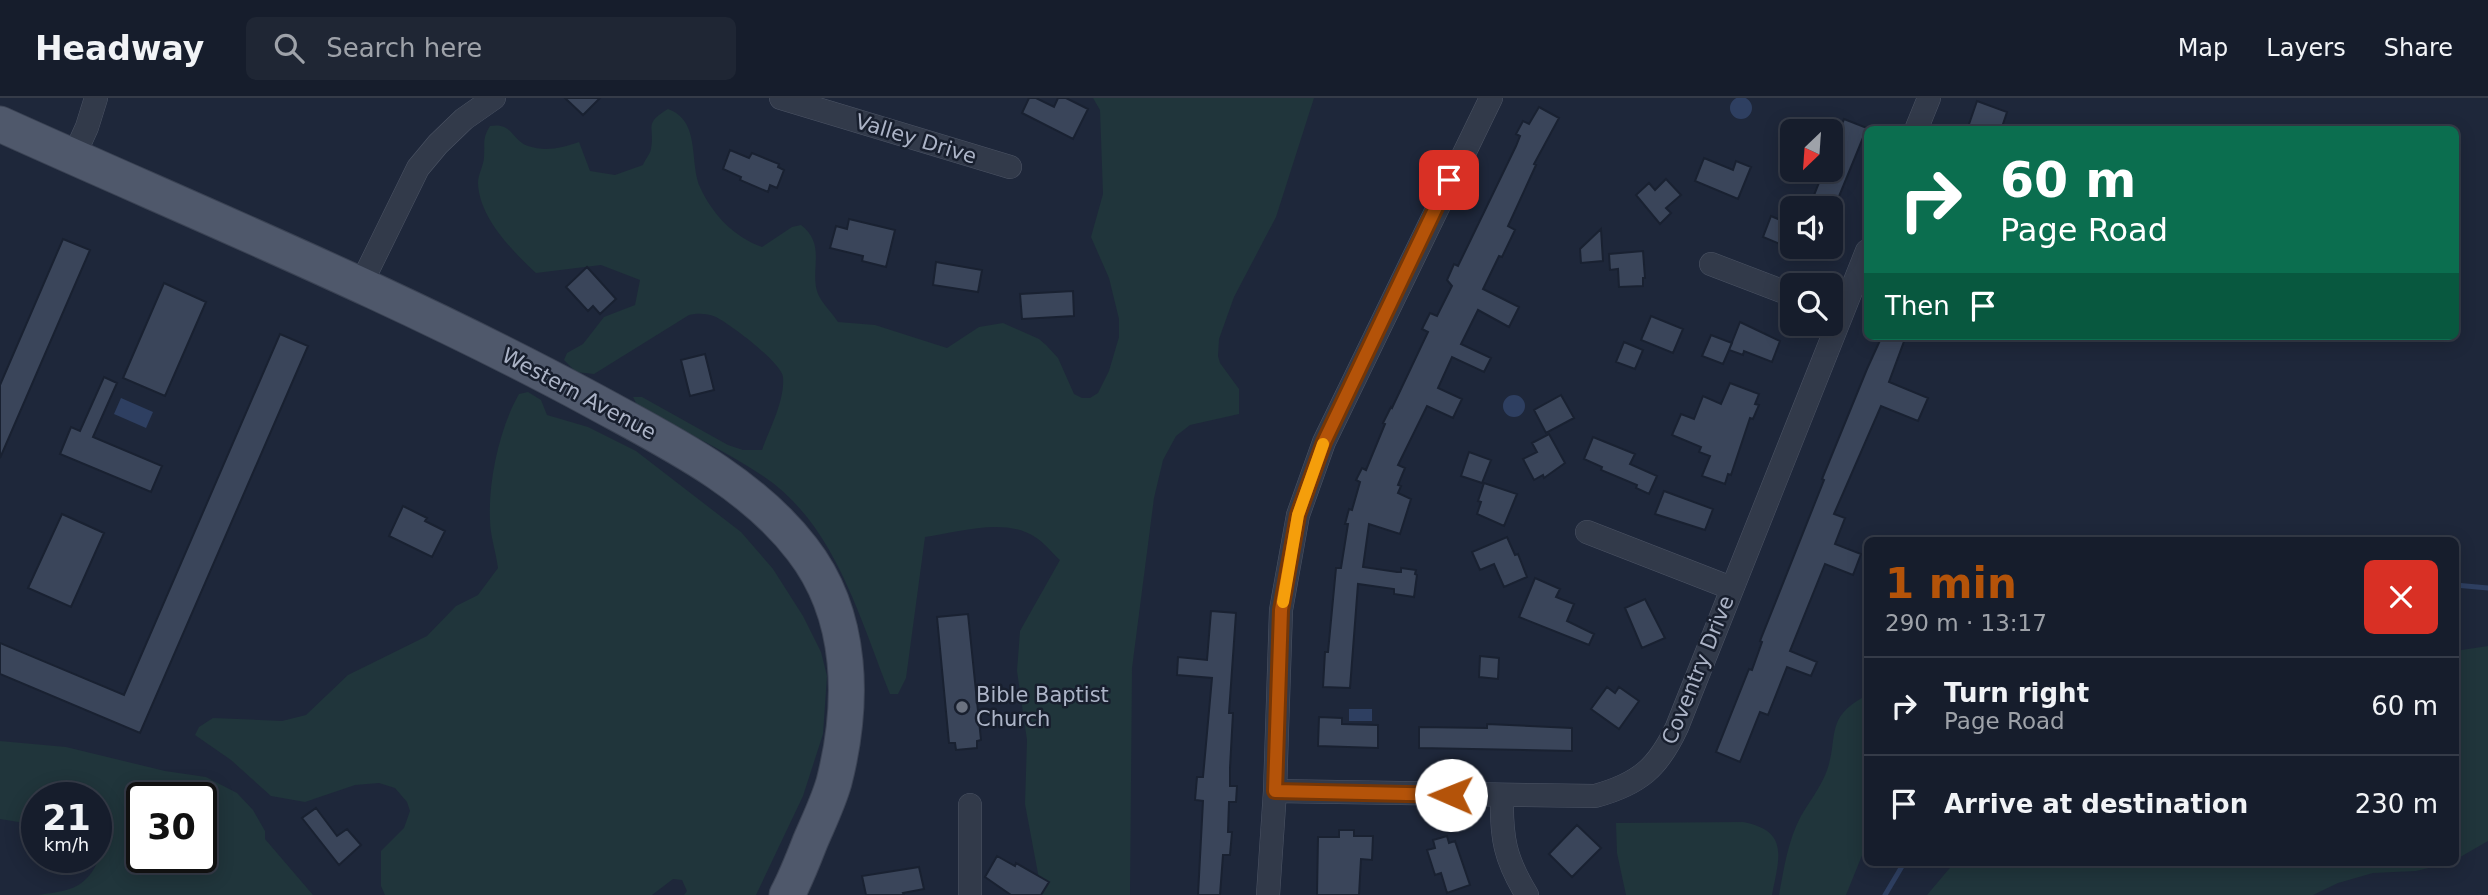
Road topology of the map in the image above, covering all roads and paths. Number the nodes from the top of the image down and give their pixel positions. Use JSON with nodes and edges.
{"nodes":[{"id":1,"x":96,"y":98,"type":"edge"},
{"id":2,"x":494,"y":98,"type":"edge"},
{"id":3,"x":781,"y":98,"type":"edge"},
{"id":4,"x":1491,"y":98,"type":"edge"},
{"id":5,"x":1929,"y":98,"type":"edge"},
{"id":6,"x":0,"y":124,"type":"edge"},
{"id":7,"x":1918,"y":126,"type":"edge"},
{"id":8,"x":74,"y":158,"type":"junction"},
{"id":9,"x":1010,"y":167,"type":"dead end"},
{"id":10,"x":1864,"y":257,"type":"edge"},
{"id":11,"x":1711,"y":264,"type":"dead end"},
{"id":12,"x":360,"y":286,"type":"junction"},
{"id":13,"x":1780,"y":290,"type":"edge"},
{"id":14,"x":1843,"y":298,"type":"edge"},
{"id":15,"x":1827,"y":336,"type":"edge"},
{"id":16,"x":1587,"y":533,"type":"dead end"},
{"id":17,"x":1731,"y":588,"type":"junction"},
{"id":18,"x":1275,"y":791,"type":"junction"},
{"id":19,"x":1502,"y":796,"type":"junction"},
{"id":20,"x":970,"y":805,"type":"dead end"},
{"id":21,"x":787,"y":895,"type":"edge"},
{"id":22,"x":970,"y":895,"type":"edge"},
{"id":23,"x":1268,"y":895,"type":"edge"},
{"id":24,"x":1527,"y":895,"type":"edge"}],
"edges":[{"from":1,"to":8,"type":"street"},
{"from":2,"to":12,"type":"street"},
{"from":3,"to":9,"type":"street","name":"Valley Drive"},
{"from":4,"to":18,"type":"street"},
{"from":5,"to":7,"type":"street"},
{"from":6,"to":8,"type":"main road","name":"Western Avenue"},
{"from":8,"to":12,"type":"main road","name":"Western Avenue"},
{"from":10,"to":14,"type":"street","name":"Coventry Drive"},
{"from":11,"to":13,"type":"street"},
{"from":12,"to":21,"type":"main road","name":"Western Avenue"},
{"from":15,"to":17,"type":"street","name":"Coventry Drive"},
{"from":16,"to":17,"type":"street"},
{"from":17,"to":19,"type":"street","name":"Coventry Drive"},
{"from":18,"to":19,"type":"street","name":"Coventry Drive"},
{"from":18,"to":23,"type":"street"},
{"from":19,"to":24,"type":"street"},
{"from":20,"to":22,"type":"street"}]}
